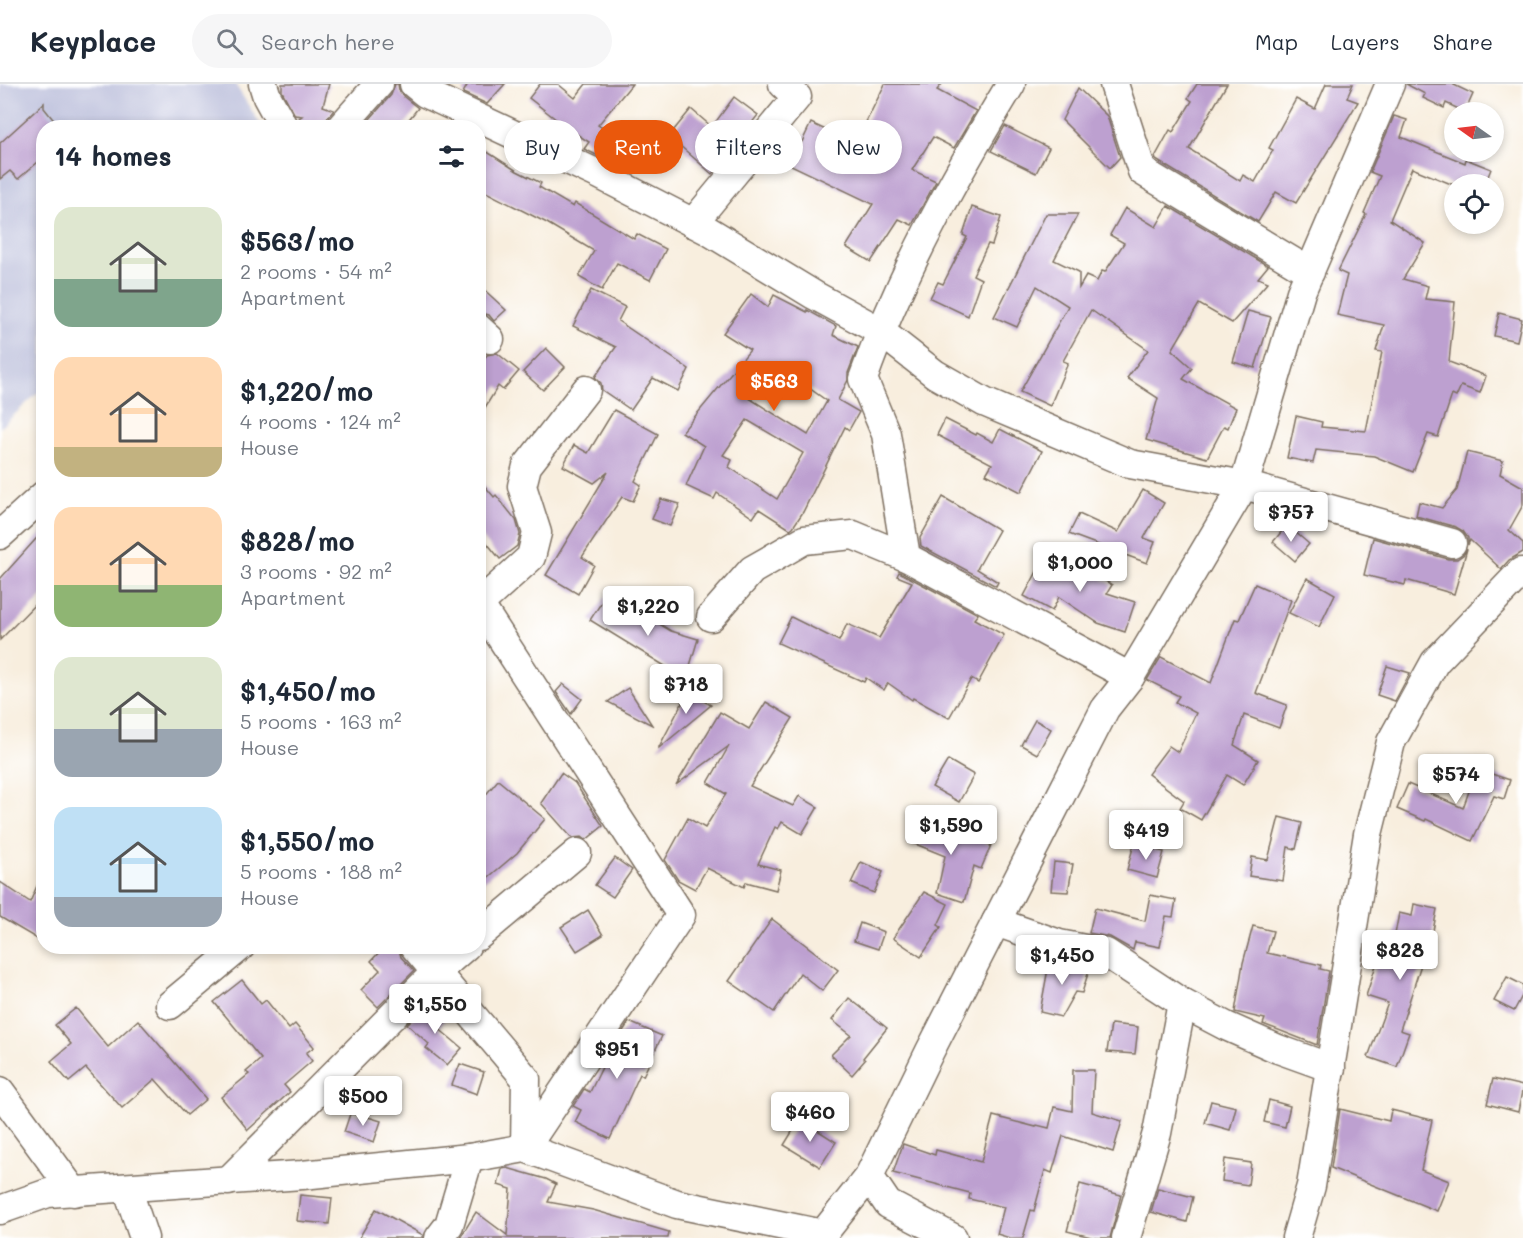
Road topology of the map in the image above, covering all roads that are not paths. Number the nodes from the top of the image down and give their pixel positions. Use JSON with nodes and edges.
{"nodes":[{"id":1,"x":263,"y":84,"type":"edge"},
{"id":2,"x":378,"y":84,"type":"edge"},
{"id":3,"x":414,"y":84,"type":"edge"},
{"id":4,"x":783,"y":84,"type":"edge"},
{"id":5,"x":1011,"y":84,"type":"edge"},
{"id":6,"x":1114,"y":84,"type":"edge"},
{"id":7,"x":1390,"y":84,"type":"edge"},
{"id":8,"x":280,"y":120,"type":"edge"},
{"id":9,"x":347,"y":120,"type":"edge"},
{"id":10,"x":483,"y":120,"type":"edge"},
{"id":11,"x":486,"y":122,"type":"edge"},
{"id":12,"x":693,"y":223,"type":"junction"},
{"id":13,"x":1310,"y":272,"type":"junction"},
{"id":14,"x":880,"y":331,"type":"junction"},
{"id":15,"x":586,"y":390,"type":"dead end"},
{"id":16,"x":1244,"y":485,"type":"junction"},
{"id":17,"x":36,"y":505,"type":"edge"},
{"id":18,"x":0,"y":535,"type":"edge"},
{"id":19,"x":1452,"y":543,"type":"dead end"},
{"id":20,"x":906,"y":557,"type":"junction"},
{"id":21,"x":1523,"y":572,"type":"edge"},
{"id":22,"x":486,"y":597,"type":"edge"},
{"id":23,"x":486,"y":614,"type":"edge"},
{"id":24,"x":711,"y":617,"type":"dead end"},
{"id":25,"x":1130,"y":677,"type":"junction"},
{"id":26,"x":577,"y":853,"type":"dead end"},
{"id":27,"x":996,"y":922,"type":"junction"},
{"id":28,"x":486,"y":929,"type":"edge"},
{"id":29,"x":231,"y":954,"type":"edge"},
{"id":30,"x":421,"y":954,"type":"edge"},
{"id":31,"x":457,"y":954,"type":"edge"},
{"id":32,"x":436,"y":972,"type":"junction"},
{"id":33,"x":1182,"y":1003,"type":"junction"},
{"id":34,"x":170,"y":1005,"type":"dead end"},
{"id":35,"x":1331,"y":1068,"type":"junction"},
{"id":36,"x":0,"y":1091,"type":"edge"},
{"id":37,"x":525,"y":1149,"type":"junction"},
{"id":38,"x":469,"y":1158,"type":"junction"},
{"id":39,"x":869,"y":1176,"type":"junction"},
{"id":40,"x":228,"y":1180,"type":"junction"},
{"id":41,"x":128,"y":1188,"type":"junction"},
{"id":42,"x":74,"y":1192,"type":"junction"},
{"id":43,"x":0,"y":1210,"type":"edge"},
{"id":44,"x":823,"y":1236,"type":"edge"},
{"id":45,"x":144,"y":1238,"type":"edge"},
{"id":46,"x":439,"y":1238,"type":"edge"},
{"id":47,"x":953,"y":1238,"type":"edge"},
{"id":48,"x":1126,"y":1238,"type":"edge"},
{"id":49,"x":1296,"y":1238,"type":"edge"}],
"edges":[{"from":1,"to":8,"type":"street"},
{"from":2,"to":9,"type":"street"},
{"from":3,"to":10,"type":"street"},
{"from":4,"to":12,"type":"street"},
{"from":5,"to":14,"type":"street"},
{"from":6,"to":13,"type":"street"},
{"from":7,"to":13,"type":"street"},
{"from":11,"to":12,"type":"street"},
{"from":12,"to":14,"type":"street"},
{"from":13,"to":16,"type":"street"},
{"from":14,"to":16,"type":"street"},
{"from":14,"to":20,"type":"street"},
{"from":15,"to":22,"type":"street"},
{"from":16,"to":19,"type":"street"},
{"from":16,"to":25,"type":"street"},
{"from":17,"to":18,"type":"street"},
{"from":20,"to":24,"type":"street"},
{"from":20,"to":25,"type":"street"},
{"from":21,"to":35,"type":"street"},
{"from":23,"to":37,"type":"street"},
{"from":25,"to":27,"type":"street"},
{"from":26,"to":28,"type":"street"},
{"from":27,"to":33,"type":"street"},
{"from":27,"to":39,"type":"street"},
{"from":29,"to":34,"type":"street"},
{"from":30,"to":32,"type":"street"},
{"from":31,"to":32,"type":"street"},
{"from":32,"to":37,"type":"street"},
{"from":32,"to":40,"type":"street"},
{"from":33,"to":35,"type":"street"},
{"from":33,"to":48,"type":"street"},
{"from":35,"to":49,"type":"street"},
{"from":36,"to":42,"type":"street"},
{"from":37,"to":38,"type":"street"},
{"from":37,"to":44,"type":"street"},
{"from":38,"to":40,"type":"street"},
{"from":38,"to":46,"type":"street"},
{"from":39,"to":44,"type":"street"},
{"from":39,"to":47,"type":"street"},
{"from":40,"to":41,"type":"street"},
{"from":41,"to":42,"type":"street"},
{"from":41,"to":45,"type":"street"},
{"from":42,"to":43,"type":"street"}]}
